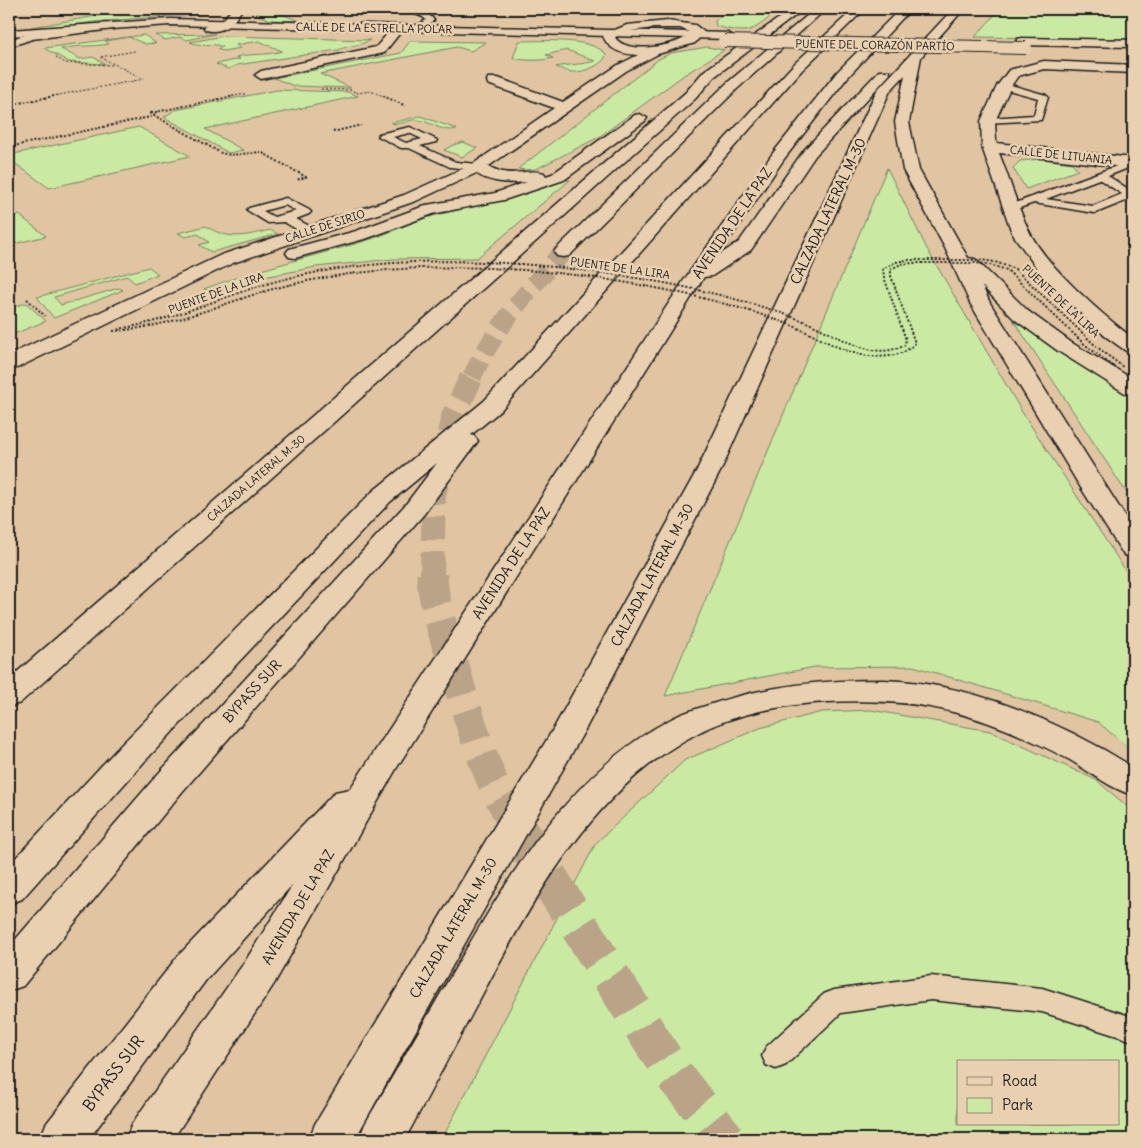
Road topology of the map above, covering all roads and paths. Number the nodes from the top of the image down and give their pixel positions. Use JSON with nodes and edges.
{"nodes":[{"id":1,"x":407,"y":9,"type":"edge"},
{"id":2,"x":799,"y":9,"type":"edge"},
{"id":3,"x":821,"y":9,"type":"edge"},
{"id":4,"x":860,"y":9,"type":"edge"},
{"id":5,"x":906,"y":9,"type":"edge"},
{"id":6,"x":959,"y":9,"type":"edge"},
{"id":7,"x":233,"y":10,"type":"edge"},
{"id":8,"x":682,"y":16,"type":"dead end"},
{"id":9,"x":227,"y":24,"type":"junction"},
{"id":10,"x":653,"y":24,"type":"junction"},
{"id":11,"x":109,"y":26,"type":"junction"},
{"id":12,"x":210,"y":28,"type":"junction"},
{"id":13,"x":418,"y":29,"type":"junction"},
{"id":14,"x":696,"y":32,"type":"junction"},
{"id":15,"x":9,"y":33,"type":"edge"},
{"id":16,"x":393,"y":34,"type":"junction"},
{"id":17,"x":611,"y":36,"type":"junction"},
{"id":18,"x":15,"y":39,"type":"edge"},
{"id":19,"x":726,"y":39,"type":"joint"},
{"id":20,"x":9,"y":44,"type":"edge"},
{"id":21,"x":1133,"y":44,"type":"edge"},
{"id":22,"x":1024,"y":45,"type":"junction"},
{"id":23,"x":620,"y":48,"type":"junction"},
{"id":24,"x":139,"y":50,"type":"dead end"},
{"id":25,"x":654,"y":51,"type":"junction"},
{"id":26,"x":1133,"y":51,"type":"edge"},
{"id":27,"x":52,"y":54,"type":"dead end"},
{"id":28,"x":915,"y":55,"type":"junction"},
{"id":29,"x":116,"y":65,"type":"junction"},
{"id":30,"x":622,"y":68,"type":"junction"},
{"id":31,"x":1133,"y":69,"type":"edge"},
{"id":32,"x":709,"y":74,"type":"junction"},
{"id":33,"x":261,"y":75,"type":"dead end"},
{"id":34,"x":1133,"y":78,"type":"edge"},
{"id":35,"x":493,"y":81,"type":"dead end"},
{"id":36,"x":1004,"y":86,"type":"junction"},
{"id":37,"x":314,"y":89,"type":"dead end"},
{"id":38,"x":248,"y":94,"type":"dead end"},
{"id":39,"x":663,"y":101,"type":"dead end"},
{"id":40,"x":9,"y":105,"type":"edge"},
{"id":41,"x":564,"y":107,"type":"junction"},
{"id":42,"x":410,"y":108,"type":"dead end"},
{"id":43,"x":648,"y":112,"type":"dead end"},
{"id":44,"x":155,"y":116,"type":"junction"},
{"id":45,"x":988,"y":121,"type":"junction"},
{"id":46,"x":361,"y":125,"type":"dead end"},
{"id":47,"x":333,"y":132,"type":"dead end"},
{"id":48,"x":411,"y":145,"type":"dead end"},
{"id":49,"x":9,"y":147,"type":"edge"},
{"id":50,"x":989,"y":147,"type":"junction"},
{"id":51,"x":580,"y":162,"type":"junction"},
{"id":52,"x":1133,"y":163,"type":"edge"},
{"id":53,"x":478,"y":168,"type":"junction"},
{"id":54,"x":1100,"y":176,"type":"junction"},
{"id":55,"x":292,"y":180,"type":"dead end"},
{"id":56,"x":1034,"y":200,"type":"junction"},
{"id":57,"x":1011,"y":208,"type":"junction"},
{"id":58,"x":286,"y":218,"type":"dead end"},
{"id":59,"x":309,"y":231,"type":"junction"},
{"id":60,"x":954,"y":248,"type":"junction"},
{"id":61,"x":563,"y":252,"type":"tunnel mouth"},
{"id":62,"x":693,"y":280,"type":"junction"},
{"id":63,"x":173,"y":286,"type":"junction"},
{"id":64,"x":27,"y":299,"type":"dead end"},
{"id":65,"x":47,"y":318,"type":"dead end"},
{"id":66,"x":118,"y":329,"type":"dead end"},
{"id":67,"x":113,"y":331,"type":"dead end"},
{"id":68,"x":1133,"y":347,"type":"edge"},
{"id":69,"x":9,"y":363,"type":"edge"},
{"id":70,"x":1123,"y":367,"type":"dead end"},
{"id":71,"x":1115,"y":368,"type":"dead end"},
{"id":72,"x":1133,"y":388,"type":"edge"},
{"id":73,"x":492,"y":406,"type":"junction"},
{"id":74,"x":1133,"y":549,"type":"edge"},
{"id":75,"x":9,"y":696,"type":"edge"},
{"id":76,"x":384,"y":761,"type":"junction"},
{"id":77,"x":1133,"y":783,"type":"edge"},
{"id":78,"x":9,"y":889,"type":"edge"},
{"id":79,"x":9,"y":974,"type":"edge"},
{"id":80,"x":1133,"y":1029,"type":"edge"},
{"id":81,"x":776,"y":1056,"type":"dead end"},
{"id":82,"x":62,"y":1139,"type":"edge"},
{"id":83,"x":148,"y":1139,"type":"edge"},
{"id":84,"x":331,"y":1139,"type":"edge"},
{"id":85,"x":381,"y":1139,"type":"edge"}],
"edges":[{"from":1,"to":13,"type":"lane"},
{"from":2,"to":32,"type":"main road","name":"CALZADA LATERAL M-30"},
{"from":3,"to":61,"type":"main road"},
{"from":4,"to":73,"type":"main road"},
{"from":5,"to":62,"type":"main road","name":"AVENIDA DE LA PAZ"},
{"from":6,"to":28,"type":"main road","name":"CALZADA LATERAL M-30"},
{"from":7,"to":9,"type":"main road"},
{"from":8,"to":10,"type":"main road"},
{"from":9,"to":11,"type":"main road","name":"CALLE DE LA ESTRELLA POLAR"},
{"from":9,"to":12,"type":"main road"},
{"from":9,"to":13,"type":"main road","name":"CALLE DE LA ESTRELLA POLAR"},
{"from":10,"to":14,"type":"main road"},
{"from":10,"to":17,"type":"main road"},
{"from":11,"to":15,"type":"main road"},
{"from":11,"to":18,"type":"main road","name":"CALLE DE LA ESTRELLA POLAR"},
{"from":12,"to":16,"type":"main road","name":"CALLE DE LA ESTRELLA POLAR"},
{"from":12,"to":18,"type":"main road","name":"CALLE DE LA ESTRELLA POLAR"},
{"from":13,"to":17,"type":"main road","name":"CALLE DE LA ESTRELLA POLAR"},
{"from":14,"to":17,"type":"main road","name":"CALLE DE LA ESTRELLA POLAR"},
{"from":14,"to":19,"type":"main road","name":"CALLE DE LA ESTRELLA POLAR"},
{"from":14,"to":25,"type":"main road","name":"CALLE DE SIRIO"},
{"from":16,"to":17,"type":"main road","name":"CALLE DE LA ESTRELLA POLAR"},
{"from":16,"to":33,"type":"main road","name":"CALLE DE LA ESTRELLA POLAR"},
{"from":17,"to":23,"type":"main road"},
{"from":18,"to":20,"type":"main road","name":"CALLE DE LA ESTRELLA POLAR"},
{"from":19,"to":22,"type":"main road","name":"PUENTE DEL CORAZÓN PARTÍO","bridge":true},
{"from":21,"to":22,"type":"main road"},
{"from":22,"to":26,"type":"main road"},
{"from":23,"to":25,"type":"main road","name":"CALLE DE SIRIO"},
{"from":23,"to":30,"type":"main road"},
{"from":24,"to":29,"type":"path"},
{"from":25,"to":30,"type":"main road","name":"CALLE DE SIRIO"},
{"from":27,"to":29,"type":"path"},
{"from":28,"to":60,"type":"main road"},
{"from":28,"to":62,"type":"main road"},
{"from":28,"to":84,"type":"main road","name":"CALZADA LATERAL M-30"},
{"from":29,"to":40,"type":"path"},
{"from":30,"to":41,"type":"main road","name":"CALLE DE SIRIO"},
{"from":31,"to":36,"type":"main road"},
{"from":32,"to":39,"type":"main road"},
{"from":32,"to":75,"type":"main road","name":"CALZADA LATERAL M-30"},
{"from":34,"to":36,"type":"main road"},
{"from":35,"to":41,"type":"main road"},
{"from":36,"to":45,"type":"main road"},
{"from":36,"to":45,"type":"lane"},
{"from":37,"to":42,"type":"path"},
{"from":38,"to":44,"type":"path"},
{"from":41,"to":53,"type":"main road","name":"CALLE DE SIRIO"},
{"from":43,"to":51,"type":"main road","name":"CALLE DE SIRIO"},
{"from":44,"to":49,"type":"path"},
{"from":44,"to":55,"type":"path"},
{"from":45,"to":50,"type":"main road"},
{"from":46,"to":47,"type":"path"},
{"from":48,"to":53,"type":"lane"},
{"from":50,"to":52,"type":"main road","name":"CALLE DE LITUANIA"},
{"from":50,"to":57,"type":"main road"},
{"from":51,"to":53,"type":"main road"},
{"from":51,"to":63,"type":"main road","name":"CALLE DE SIRIO"},
{"from":52,"to":54,"type":"lane","name":"CALLE DE LITUANIA"},
{"from":53,"to":59,"type":"main road","name":"CALLE DE SIRIO"},
{"from":54,"to":56,"type":"lane","name":"CALLE DE LITUANIA"},
{"from":54,"to":56,"type":"lane"},
{"from":56,"to":57,"type":"lane","name":"CALLE DE LITUANIA"},
{"from":57,"to":68,"type":"main road"},
{"from":58,"to":59,"type":"lane"},
{"from":59,"to":63,"type":"main road","name":"CALLE DE SIRIO"},
{"from":60,"to":72,"type":"main road"},
{"from":60,"to":74,"type":"main road"},
{"from":62,"to":76,"type":"main road","name":"AVENIDA DE LA PAZ"},
{"from":63,"to":69,"type":"main road","name":"CALLE DE SIRIO"},
{"from":64,"to":65,"type":"path"},
{"from":66,"to":70,"type":"path","name":"PUENTE DE LA LIRA","bridge":true},
{"from":67,"to":71,"type":"path","bridge":true},
{"from":73,"to":78,"type":"main road"},
{"from":73,"to":79,"type":"main road","name":"BYPASS SUR"},
{"from":76,"to":82,"type":"main road","name":"BYPASS SUR"},
{"from":76,"to":83,"type":"main road","name":"AVENIDA DE LA PAZ"},
{"from":77,"to":85,"type":"main road"},
{"from":80,"to":81,"type":"lane"}]}
